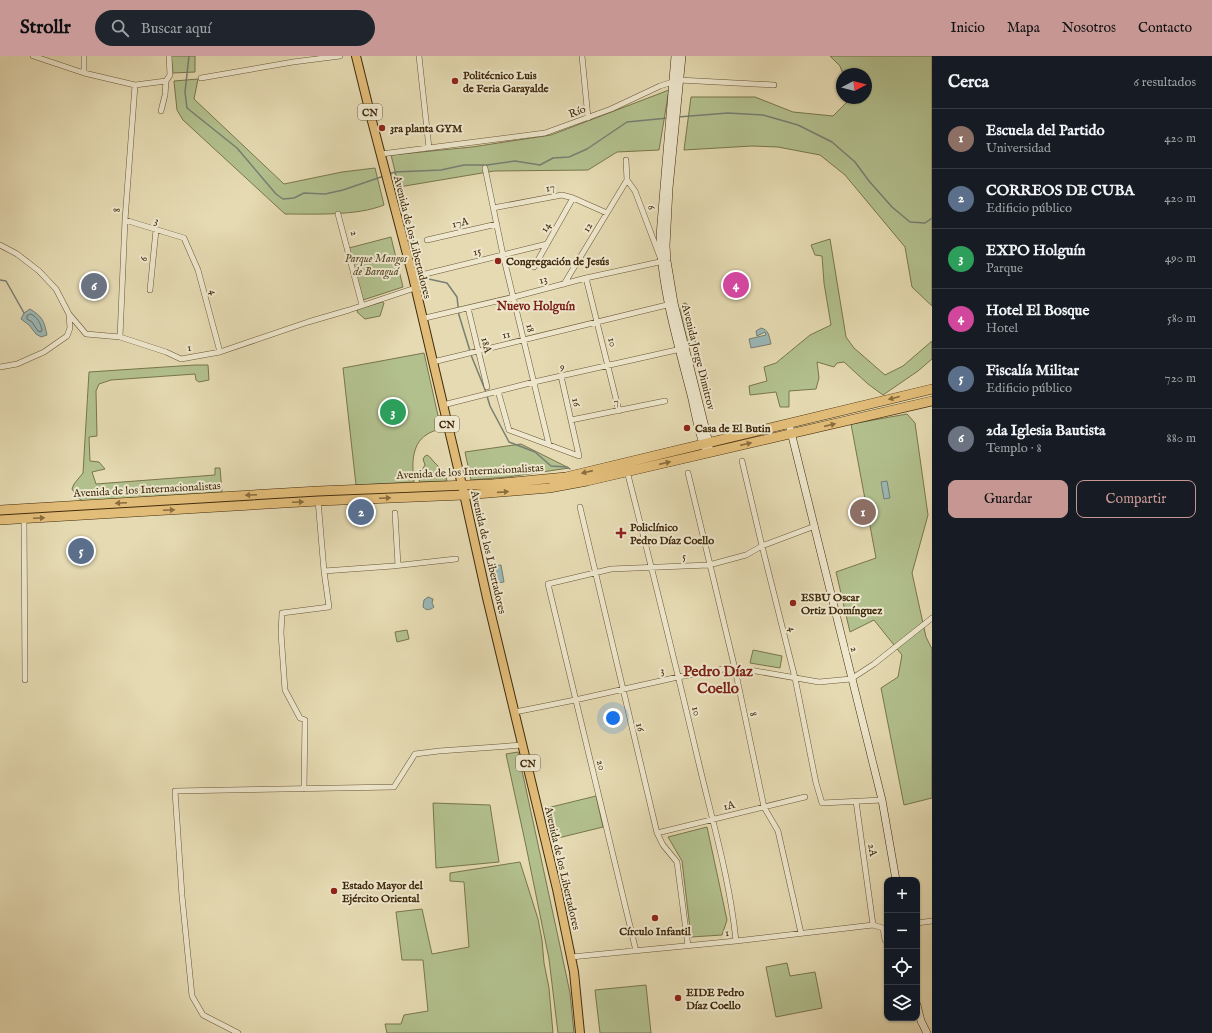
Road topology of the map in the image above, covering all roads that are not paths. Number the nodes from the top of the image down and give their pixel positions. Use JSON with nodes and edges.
{"nodes":[{"id":1,"x":33,"y":56,"type":"edge"},
{"id":2,"x":84,"y":56,"type":"edge"},
{"id":3,"x":169,"y":56,"type":"edge"},
{"id":4,"x":340,"y":56,"type":"edge"},
{"id":5,"x":356,"y":56,"type":"edge"},
{"id":6,"x":419,"y":56,"type":"edge"},
{"id":7,"x":582,"y":56,"type":"edge"},
{"id":8,"x":675,"y":56,"type":"edge"},
{"id":9,"x":682,"y":56,"type":"edge"},
{"id":10,"x":293,"y":59,"type":"edge"},
{"id":11,"x":84,"y":73,"type":"junction"},
{"id":12,"x":201,"y":78,"type":"dead end"},
{"id":13,"x":166,"y":81,"type":"junction"},
{"id":14,"x":676,"y":81,"type":"junction"},
{"id":15,"x":135,"y":85,"type":"junction"},
{"id":16,"x":774,"y":86,"type":"dead end"},
{"id":17,"x":161,"y":111,"type":"dead end"},
{"id":18,"x":588,"y":118,"type":"junction"},
{"id":19,"x":429,"y":148,"type":"junction"},
{"id":20,"x":381,"y":154,"type":"junction"},
{"id":21,"x":626,"y":160,"type":"dead end"},
{"id":22,"x":485,"y":168,"type":"dead end"},
{"id":23,"x":627,"y":180,"type":"junction"},
{"id":24,"x":573,"y":198,"type":"junction"},
{"id":25,"x":494,"y":208,"type":"junction"},
{"id":26,"x":607,"y":213,"type":"junction"},
{"id":27,"x":338,"y":214,"type":"dead end"},
{"id":28,"x":125,"y":220,"type":"junction"},
{"id":29,"x":497,"y":224,"type":"junction"},
{"id":30,"x":156,"y":230,"type":"junction"},
{"id":31,"x":184,"y":238,"type":"joint"},
{"id":32,"x":427,"y":240,"type":"dead end"},
{"id":33,"x":546,"y":244,"type":"junction"},
{"id":34,"x":0,"y":245,"type":"edge"},
{"id":35,"x":503,"y":254,"type":"junction"},
{"id":36,"x":664,"y":262,"type":"junction"},
{"id":37,"x":534,"y":267,"type":"dead end"},
{"id":38,"x":413,"y":277,"type":"junction"},
{"id":39,"x":586,"y":278,"type":"junction"},
{"id":40,"x":564,"y":284,"type":"junction"},
{"id":41,"x":415,"y":288,"type":"junction"},
{"id":42,"x":150,"y":290,"type":"dead end"},
{"id":43,"x":514,"y":297,"type":"junction"},
{"id":44,"x":672,"y":304,"type":"junction"},
{"id":45,"x":362,"y":305,"type":"junction"},
{"id":46,"x":468,"y":308,"type":"junction"},
{"id":47,"x":69,"y":314,"type":"junction"},
{"id":48,"x":425,"y":318,"type":"dead end"},
{"id":49,"x":597,"y":322,"type":"junction"},
{"id":50,"x":120,"y":337,"type":"junction"},
{"id":51,"x":524,"y":340,"type":"junction"},
{"id":52,"x":683,"y":349,"type":"junction"},
{"id":53,"x":478,"y":351,"type":"junction"},
{"id":54,"x":220,"y":352,"type":"junction"},
{"id":55,"x":437,"y":361,"type":"dead end"},
{"id":56,"x":608,"y":366,"type":"junction"},
{"id":57,"x":0,"y":367,"type":"edge"},
{"id":58,"x":561,"y":376,"type":"junction"},
{"id":59,"x":534,"y":382,"type":"junction"},
{"id":60,"x":487,"y":388,"type":"dead end"},
{"id":61,"x":932,"y":389,"type":"edge"},
{"id":62,"x":498,"y":391,"type":"junction"},
{"id":63,"x":666,"y":401,"type":"dead end"},
{"id":64,"x":932,"y":401,"type":"edge"},
{"id":65,"x":443,"y":405,"type":"junction"},
{"id":66,"x":619,"y":411,"type":"junction"},
{"id":67,"x":571,"y":420,"type":"junction"},
{"id":68,"x":789,"y":424,"type":"junction"},
{"id":69,"x":792,"y":434,"type":"junction"},
{"id":70,"x":549,"y":444,"type":"junction"},
{"id":71,"x":707,"y":446,"type":"junction"},
{"id":72,"x":742,"y":461,"type":"dead end"},
{"id":73,"x":626,"y":467,"type":"junction"},
{"id":74,"x":688,"y":474,"type":"dead end"},
{"id":75,"x":462,"y":485,"type":"junction"},
{"id":76,"x":318,"y":491,"type":"junction"},
{"id":77,"x":464,"y":495,"type":"junction"},
{"id":78,"x":318,"y":501,"type":"junction"},
{"id":79,"x":580,"y":507,"type":"dead end"},
{"id":80,"x":0,"y":510,"type":"edge"},
{"id":81,"x":395,"y":513,"type":"dead end"},
{"id":82,"x":24,"y":519,"type":"junction"},
{"id":83,"x":0,"y":520,"type":"edge"},
{"id":84,"x":815,"y":526,"type":"junction"},
{"id":85,"x":762,"y":546,"type":"junction"},
{"id":86,"x":456,"y":559,"type":"dead end"},
{"id":87,"x":398,"y":565,"type":"junction"},
{"id":88,"x":709,"y":565,"type":"junction"},
{"id":89,"x":652,"y":568,"type":"junction"},
{"id":90,"x":324,"y":571,"type":"junction"},
{"id":91,"x":595,"y":572,"type":"junction"},
{"id":92,"x":548,"y":584,"type":"joint"},
{"id":93,"x":932,"y":618,"type":"edge"},
{"id":94,"x":735,"y":669,"type":"junction"},
{"id":95,"x":678,"y":677,"type":"junction"},
{"id":96,"x":796,"y":678,"type":"junction"},
{"id":97,"x":851,"y":679,"type":"junction"},
{"id":98,"x":25,"y":680,"type":"dead end"},
{"id":99,"x":622,"y":689,"type":"junction"},
{"id":100,"x":575,"y":700,"type":"junction"},
{"id":101,"x":515,"y":712,"type":"junction"},
{"id":102,"x":523,"y":745,"type":"junction"},
{"id":103,"x":304,"y":789,"type":"junction"},
{"id":104,"x":805,"y":797,"type":"dead end"},
{"id":105,"x":882,"y":800,"type":"junction"},
{"id":106,"x":856,"y":801,"type":"junction"},
{"id":107,"x":764,"y":807,"type":"junction"},
{"id":108,"x":712,"y":820,"type":"junction"},
{"id":109,"x":657,"y":833,"type":"junction"},
{"id":110,"x":895,"y":877,"type":"edge"},
{"id":111,"x":932,"y":921,"type":"edge"},
{"id":112,"x":920,"y":923,"type":"edge"},
{"id":113,"x":873,"y":924,"type":"junction"},
{"id":114,"x":884,"y":928,"type":"edge"},
{"id":115,"x":801,"y":933,"type":"junction"},
{"id":116,"x":736,"y":941,"type":"junction"},
{"id":117,"x":688,"y":946,"type":"junction"},
{"id":118,"x":636,"y":951,"type":"junction"},
{"id":119,"x":572,"y":957,"type":"junction"},
{"id":120,"x":920,"y":1017,"type":"edge"},
{"id":121,"x":238,"y":1033,"type":"edge"},
{"id":122,"x":580,"y":1033,"type":"edge"},
{"id":123,"x":927,"y":1033,"type":"edge"}],
"edges":[{"from":1,"to":11,"type":"street"},
{"from":2,"to":11,"type":"street"},
{"from":3,"to":13,"type":"street"},
{"from":4,"to":10,"type":"street"},
{"from":5,"to":20,"type":"main road","name":"Avenida de los Libertadores","number":"CN"},
{"from":6,"to":19,"type":"street"},
{"from":7,"to":18,"type":"street"},
{"from":8,"to":14,"type":"street","name":"Avenida Jorge Dimitrov"},
{"from":9,"to":14,"type":"street","name":"Avenida Jorge Dimitrov"},
{"from":10,"to":12,"type":"street"},
{"from":11,"to":15,"type":"street"},
{"from":13,"to":15,"type":"street"},
{"from":13,"to":17,"type":"street"},
{"from":14,"to":16,"type":"street","name":"Río"},
{"from":14,"to":18,"type":"street","name":"Río"},
{"from":14,"to":36,"type":"street","name":"Avenida Jorge Dimitrov"},
{"from":15,"to":28,"type":"street","name":"8"},
{"from":18,"to":19,"type":"street","name":"Río"},
{"from":19,"to":20,"type":"street","name":"Río"},
{"from":20,"to":38,"type":"main road","name":"Avenida de los Libertadores","number":"CN"},
{"from":21,"to":23,"type":"street","name":"6"},
{"from":22,"to":25,"type":"street","name":"18"},
{"from":23,"to":26,"type":"street","name":"12"},
{"from":23,"to":36,"type":"street","name":"6"},
{"from":24,"to":25,"type":"street","name":"17"},
{"from":24,"to":26,"type":"street","name":"17"},
{"from":24,"to":33,"type":"street","name":"14"},
{"from":25,"to":29,"type":"street","name":"18"},
{"from":26,"to":40,"type":"street","name":"12"},
{"from":27,"to":45,"type":"street","name":"2"},
{"from":28,"to":30,"type":"street","name":"3"},
{"from":28,"to":50,"type":"street","name":"8"},
{"from":29,"to":32,"type":"street","name":"17A"},
{"from":29,"to":35,"type":"street","name":"18"},
{"from":30,"to":31,"type":"street","name":"3"},
{"from":30,"to":42,"type":"street","name":"6"},
{"from":31,"to":54,"type":"street","name":"4"},
{"from":33,"to":35,"type":"street","name":"15"},
{"from":33,"to":37,"type":"street","name":"14"},
{"from":34,"to":47,"type":"street","name":"1"},
{"from":35,"to":38,"type":"street","name":"15"},
{"from":35,"to":43,"type":"street","name":"18"},
{"from":36,"to":39,"type":"street","name":"13"},
{"from":36,"to":44,"type":"street","name":"Avenida Jorge Dimitrov"},
{"from":38,"to":41,"type":"main road","name":"Avenida de los Libertadores","number":"CN"},
{"from":39,"to":40,"type":"street","name":"13"},
{"from":39,"to":49,"type":"street","name":"10"},
{"from":40,"to":43,"type":"street","name":"13"},
{"from":41,"to":45,"type":"street","name":"1"},
{"from":41,"to":65,"type":"main road","name":"Avenida de los Libertadores","number":"CN"},
{"from":43,"to":46,"type":"street","name":"13"},
{"from":43,"to":51,"type":"street","name":"18"},
{"from":44,"to":49,"type":"street","name":"11"},
{"from":44,"to":52,"type":"street","name":"Avenida Jorge Dimitrov"},
{"from":45,"to":54,"type":"street","name":"1"},
{"from":46,"to":48,"type":"street","name":"13"},
{"from":46,"to":53,"type":"street","name":"18A"},
{"from":47,"to":50,"type":"street","name":"1"},
{"from":47,"to":57,"type":"street"},
{"from":49,"to":51,"type":"street","name":"11"},
{"from":49,"to":56,"type":"street","name":"10"},
{"from":50,"to":54,"type":"street","name":"1"},
{"from":51,"to":53,"type":"street","name":"11"},
{"from":51,"to":59,"type":"street","name":"18"},
{"from":52,"to":56,"type":"street","name":"9"},
{"from":52,"to":71,"type":"street","name":"Avenida Jorge Dimitrov"},
{"from":53,"to":55,"type":"street","name":"11"},
{"from":53,"to":60,"type":"street","name":"18A"},
{"from":56,"to":58,"type":"street","name":"9"},
{"from":56,"to":66,"type":"street","name":"10"},
{"from":58,"to":59,"type":"street","name":"9"},
{"from":58,"to":67,"type":"street","name":"16"},
{"from":59,"to":62,"type":"street","name":"9"},
{"from":59,"to":70,"type":"street","name":"18"},
{"from":61,"to":68,"type":"highway","name":"Avenida de los Internacionalistas","one_way":true},
{"from":62,"to":65,"type":"street","name":"9"},
{"from":62,"to":70,"type":"street"},
{"from":63,"to":66,"type":"street","name":"7"},
{"from":69,"to":64,"type":"highway","name":"Avenida de los Internacionalistas","one_way":true},
{"from":65,"to":75,"type":"main road","name":"Avenida de los Libertadores","number":"CN"},
{"from":66,"to":67,"type":"street","name":"7"},
{"from":67,"to":70,"type":"street","name":"16"},
{"from":68,"to":69,"type":"street","name":"2"},
{"from":68,"to":71,"type":"highway","name":"Avenida de los Internacionalistas"},
{"from":71,"to":69,"type":"highway","name":"Avenida de los Internacionalistas","one_way":true},
{"from":69,"to":84,"type":"street","name":"2"},
{"from":71,"to":73,"type":"highway","name":"Avenida de los Internacionalistas"},
{"from":72,"to":85,"type":"street","name":"4"},
{"from":73,"to":75,"type":"highway","name":"Avenida de los Internacionalistas","one_way":true},
{"from":77,"to":73,"type":"highway","name":"Avenida de los Internacionalistas","one_way":true},
{"from":73,"to":89,"type":"street","name":"10"},
{"from":74,"to":88,"type":"street","name":"8"},
{"from":75,"to":76,"type":"highway","name":"Avenida de los Internacionalistas"},
{"from":75,"to":77,"type":"main road","name":"Avenida de los Libertadores","number":"CN"},
{"from":76,"to":78,"type":"street"},
{"from":76,"to":80,"type":"highway","name":"Avenida de los Internacionalistas","one_way":true},
{"from":78,"to":77,"type":"highway","name":"Avenida de los Internacionalistas","one_way":true},
{"from":77,"to":101,"type":"main road","name":"Avenida de los Libertadores","number":"CN"},
{"from":82,"to":78,"type":"highway","name":"Avenida de los Internacionalistas","one_way":true},
{"from":78,"to":90,"type":"street"},
{"from":79,"to":91,"type":"street","name":"16"},
{"from":81,"to":87,"type":"street"},
{"from":82,"to":83,"type":"highway","name":"Avenida de los Internacionalistas"},
{"from":82,"to":98,"type":"street"},
{"from":84,"to":85,"type":"street","name":"5"},
{"from":84,"to":97,"type":"street","name":"2"},
{"from":85,"to":88,"type":"street","name":"5"},
{"from":85,"to":96,"type":"street","name":"4"},
{"from":86,"to":87,"type":"street"},
{"from":87,"to":90,"type":"street"},
{"from":88,"to":89,"type":"street","name":"5"},
{"from":88,"to":94,"type":"street","name":"8"},
{"from":89,"to":91,"type":"street","name":"5"},
{"from":89,"to":95,"type":"street","name":"10"},
{"from":90,"to":103,"type":"street"},
{"from":91,"to":92,"type":"street","name":"5"},
{"from":91,"to":99,"type":"street","name":"16"},
{"from":92,"to":100,"type":"street","name":"20"},
{"from":93,"to":97,"type":"street","name":"3"},
{"from":94,"to":95,"type":"street","name":"3"},
{"from":94,"to":96,"type":"street","name":"3"},
{"from":94,"to":107,"type":"street","name":"8"},
{"from":95,"to":99,"type":"street","name":"3"},
{"from":95,"to":108,"type":"street","name":"10"},
{"from":96,"to":97,"type":"street","name":"3"},
{"from":96,"to":106,"type":"street","name":"4"},
{"from":97,"to":105,"type":"street","name":"2"},
{"from":99,"to":100,"type":"street","name":"3"},
{"from":99,"to":109,"type":"street","name":"16"},
{"from":100,"to":101,"type":"street","name":"3"},
{"from":100,"to":118,"type":"street","name":"20"},
{"from":101,"to":102,"type":"main road","name":"Avenida de los Libertadores","number":"CN"},
{"from":102,"to":103,"type":"street"},
{"from":102,"to":119,"type":"main road","name":"Avenida de los Libertadores","number":"CN"},
{"from":103,"to":121,"type":"street"},
{"from":104,"to":107,"type":"street","name":"1A"},
{"from":105,"to":106,"type":"street"},
{"from":105,"to":110,"type":"street","name":"2"},
{"from":106,"to":113,"type":"street","name":"2A"},
{"from":107,"to":108,"type":"street","name":"1A"},
{"from":107,"to":115,"type":"street","name":"8"},
{"from":108,"to":109,"type":"street","name":"1A"},
{"from":108,"to":116,"type":"street","name":"10"},
{"from":109,"to":117,"type":"street","name":"16"},
{"from":111,"to":112,"type":"street"},
{"from":113,"to":114,"type":"street","name":"1"},
{"from":113,"to":115,"type":"street","name":"1"},
{"from":115,"to":116,"type":"street","name":"1"},
{"from":116,"to":117,"type":"street","name":"1"},
{"from":117,"to":118,"type":"street","name":"1"},
{"from":118,"to":119,"type":"street","name":"1"},
{"from":119,"to":122,"type":"main road","name":"Avenida de los Libertadores","number":"CN"},
{"from":120,"to":123,"type":"street"}]}
